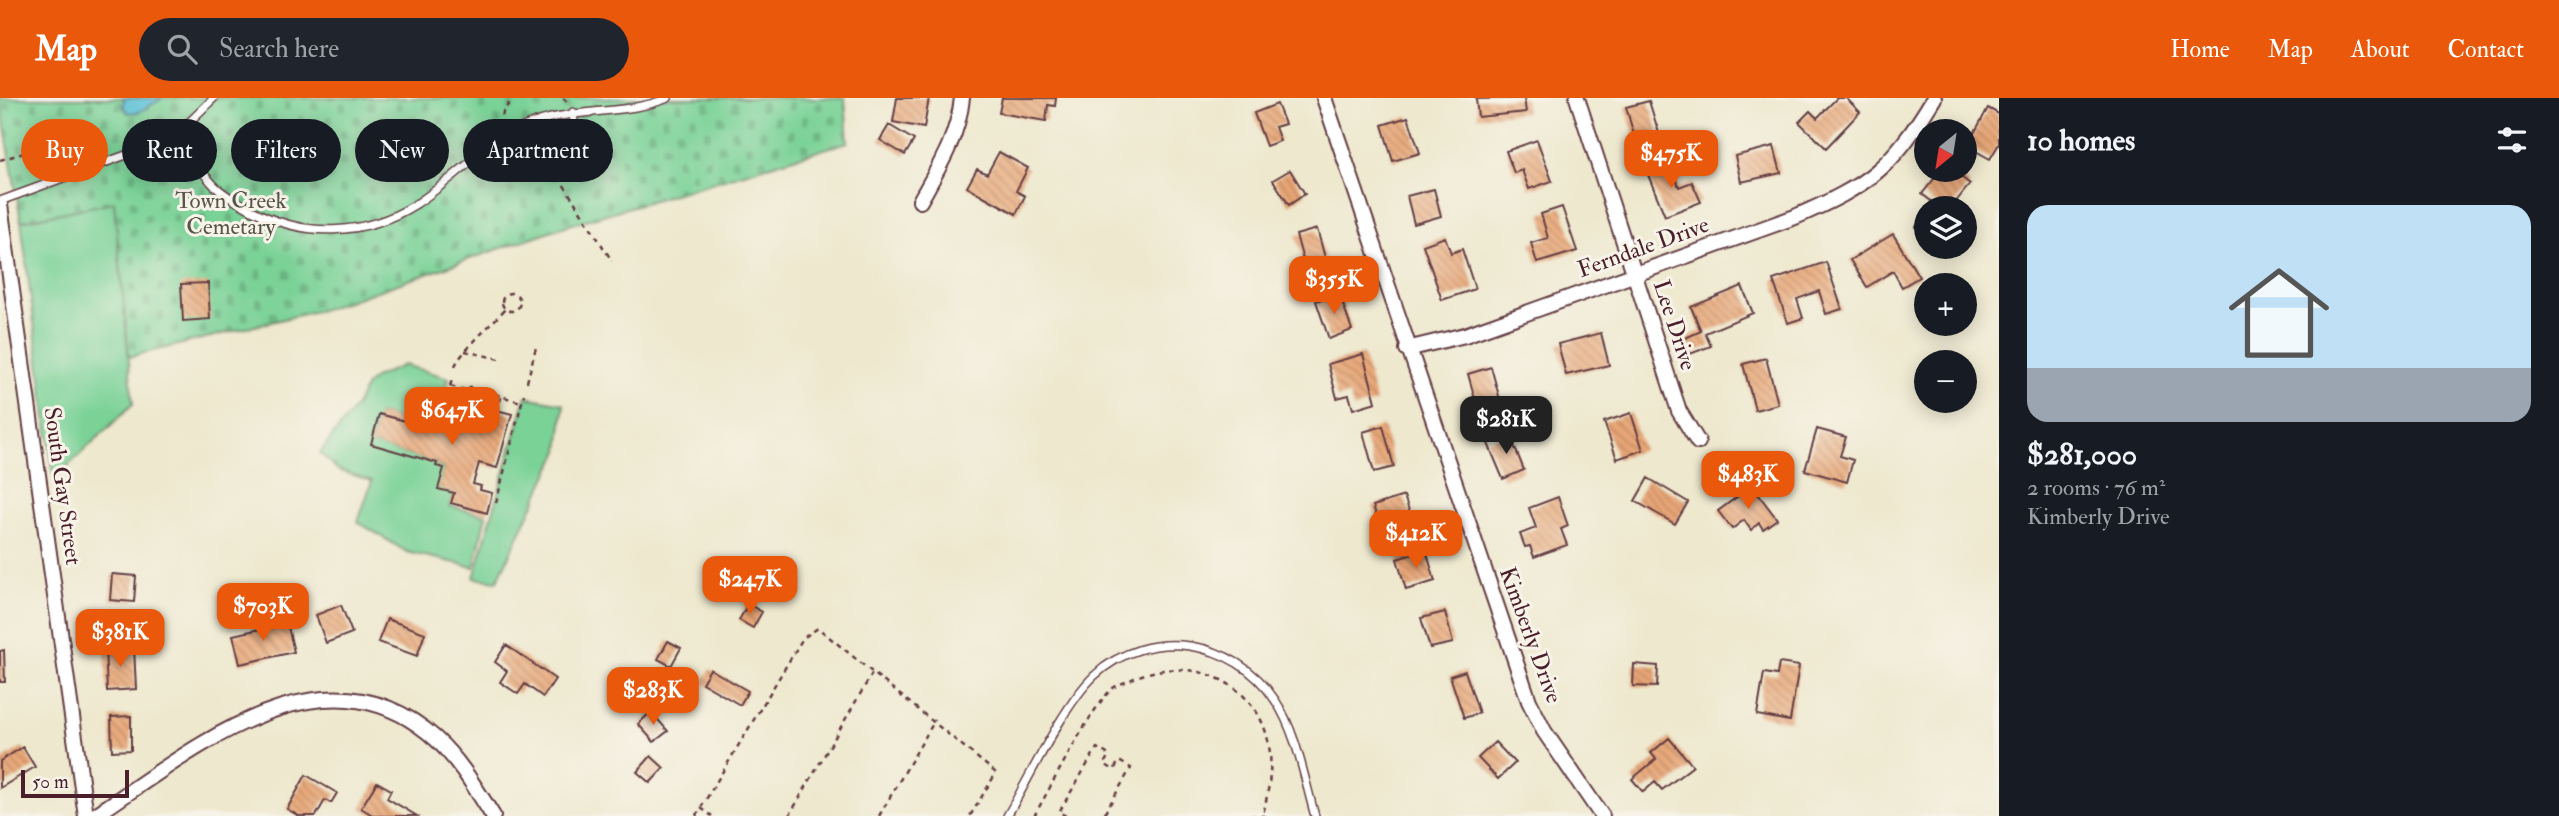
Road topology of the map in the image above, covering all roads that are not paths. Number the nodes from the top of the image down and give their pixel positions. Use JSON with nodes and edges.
{"nodes":[{"id":1,"x":214,"y":98,"type":"edge"},
{"id":2,"x":668,"y":98,"type":"edge"},
{"id":3,"x":962,"y":98,"type":"edge"},
{"id":4,"x":1324,"y":98,"type":"edge"},
{"id":5,"x":1577,"y":98,"type":"edge"},
{"id":6,"x":1934,"y":98,"type":"edge"},
{"id":7,"x":573,"y":113,"type":"junction"},
{"id":8,"x":192,"y":119,"type":"edge"},
{"id":9,"x":543,"y":119,"type":"edge"},
{"id":10,"x":574,"y":119,"type":"edge"},
{"id":11,"x":122,"y":157,"type":"edge"},
{"id":12,"x":463,"y":167,"type":"edge"},
{"id":13,"x":211,"y":182,"type":"edge"},
{"id":14,"x":920,"y":201,"type":"dead end"},
{"id":15,"x":0,"y":203,"type":"edge"},
{"id":16,"x":1636,"y":275,"type":"junction"},
{"id":17,"x":1407,"y":349,"type":"junction"},
{"id":18,"x":1698,"y":442,"type":"dead end"},
{"id":19,"x":86,"y":816,"type":"edge"},
{"id":20,"x":94,"y":816,"type":"edge"},
{"id":21,"x":493,"y":816,"type":"edge"},
{"id":22,"x":1007,"y":816,"type":"edge"},
{"id":23,"x":1315,"y":816,"type":"edge"},
{"id":24,"x":1602,"y":816,"type":"edge"}],
"edges":[{"from":1,"to":8,"type":"lane"},
{"from":2,"to":7,"type":"lane"},
{"from":3,"to":14,"type":"street"},
{"from":4,"to":17,"type":"street","name":"Kimberly Drive"},
{"from":5,"to":16,"type":"street","name":"Lee Drive"},
{"from":6,"to":16,"type":"street","name":"Ferndale Drive"},
{"from":7,"to":9,"type":"lane"},
{"from":7,"to":10,"type":"lane"},
{"from":11,"to":15,"type":"lane"},
{"from":12,"to":13,"type":"lane"},
{"from":15,"to":19,"type":"street","name":"South Gay Street"},
{"from":16,"to":17,"type":"street","name":"Ferndale Drive"},
{"from":16,"to":18,"type":"street","name":"Lee Drive"},
{"from":17,"to":24,"type":"street","name":"Kimberly Drive"},
{"from":20,"to":21,"type":"street"},
{"from":22,"to":23,"type":"lane"}]}
